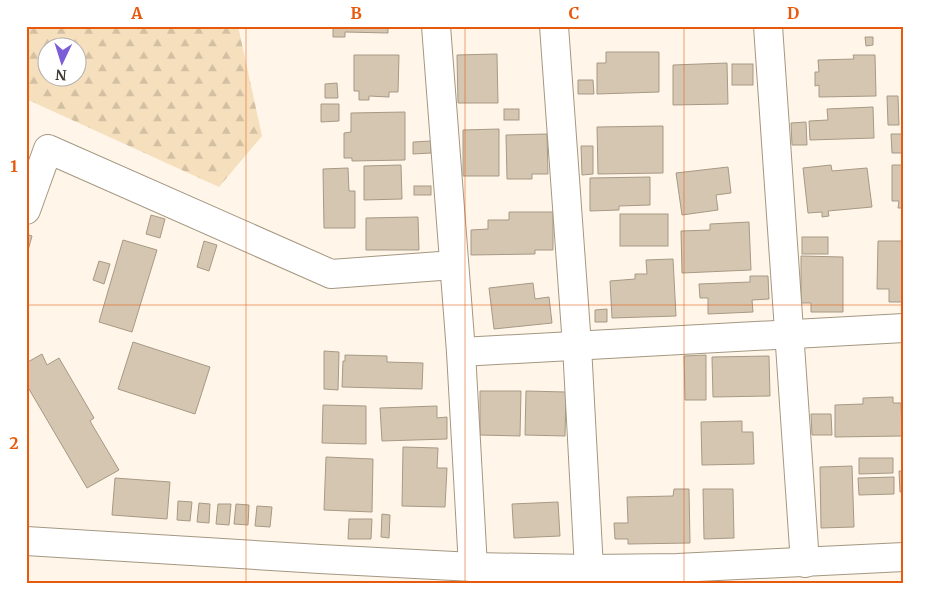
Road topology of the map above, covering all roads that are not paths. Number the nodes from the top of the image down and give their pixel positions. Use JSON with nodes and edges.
{"nodes":[{"id":1,"x":436,"y":26,"type":"edge"},
{"id":2,"x":554,"y":26,"type":"edge"},
{"id":3,"x":768,"y":26,"type":"edge"},
{"id":4,"x":26,"y":210,"type":"edge"},
{"id":5,"x":454,"y":265,"type":"junction"},
{"id":6,"x":904,"y":328,"type":"edge"},
{"id":7,"x":789,"y":334,"type":"junction"},
{"id":8,"x":577,"y":346,"type":"junction"},
{"id":9,"x":461,"y":352,"type":"junction"},
{"id":10,"x":26,"y":541,"type":"edge"},
{"id":11,"x":904,"y":557,"type":"edge"},
{"id":12,"x":805,"y":563,"type":"junction"},
{"id":13,"x":473,"y":567,"type":"junction"},
{"id":14,"x":589,"y":569,"type":"junction"}],
"edges":[{"from":1,"to":5,"type":"street"},
{"from":2,"to":8,"type":"street"},
{"from":3,"to":7,"type":"street"},
{"from":4,"to":5,"type":"street"},
{"from":5,"to":9,"type":"street"},
{"from":6,"to":7,"type":"street"},
{"from":7,"to":8,"type":"street"},
{"from":7,"to":12,"type":"street"},
{"from":8,"to":9,"type":"street"},
{"from":8,"to":14,"type":"street"},
{"from":9,"to":13,"type":"street"},
{"from":10,"to":13,"type":"street"},
{"from":11,"to":12,"type":"street"},
{"from":12,"to":14,"type":"street"},
{"from":13,"to":14,"type":"street"}]}
